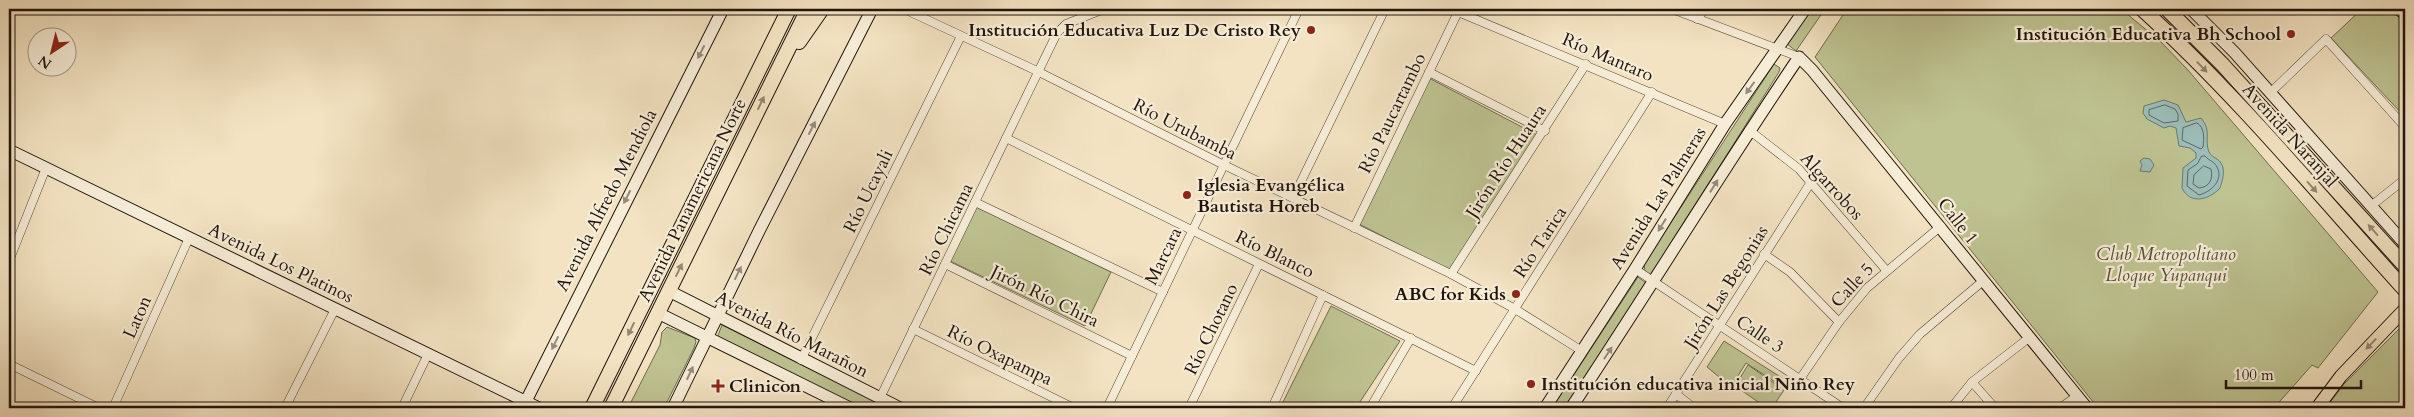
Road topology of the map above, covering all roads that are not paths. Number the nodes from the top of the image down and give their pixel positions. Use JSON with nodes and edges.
{"nodes":[{"id":1,"x":723,"y":9,"type":"edge"},
{"id":2,"x":782,"y":9,"type":"edge"},
{"id":3,"x":789,"y":9,"type":"edge"},
{"id":4,"x":808,"y":9,"type":"edge"},
{"id":5,"x":822,"y":9,"type":"edge"},
{"id":6,"x":872,"y":9,"type":"edge"},
{"id":7,"x":904,"y":9,"type":"edge"},
{"id":8,"x":1104,"y":9,"type":"edge"},
{"id":9,"x":1299,"y":9,"type":"edge"},
{"id":10,"x":1384,"y":9,"type":"edge"},
{"id":11,"x":1672,"y":9,"type":"edge"},
{"id":12,"x":1705,"y":9,"type":"edge"},
{"id":13,"x":1805,"y":9,"type":"edge"},
{"id":14,"x":2142,"y":9,"type":"edge"},
{"id":15,"x":2167,"y":9,"type":"edge"},
{"id":16,"x":2191,"y":9,"type":"edge"},
{"id":17,"x":2398,"y":9,"type":"edge"},
{"id":18,"x":1454,"y":10,"type":"edge"},
{"id":19,"x":2405,"y":14,"type":"edge"},
{"id":20,"x":1698,"y":19,"type":"junction"},
{"id":21,"x":961,"y":36,"type":"junction"},
{"id":22,"x":1778,"y":48,"type":"junction"},
{"id":23,"x":1799,"y":57,"type":"junction"},
{"id":24,"x":1586,"y":64,"type":"junction"},
{"id":25,"x":761,"y":66,"type":"junction"},
{"id":26,"x":780,"y":66,"type":"junction"},
{"id":27,"x":1037,"y":71,"type":"junction"},
{"id":28,"x":1429,"y":72,"type":"junction"},
{"id":29,"x":1652,"y":92,"type":"junction"},
{"id":30,"x":2270,"y":93,"type":"junction"},
{"id":31,"x":1724,"y":124,"type":"junction"},
{"id":32,"x":2405,"y":127,"type":"edge"},
{"id":33,"x":1749,"y":130,"type":"junction"},
{"id":34,"x":1545,"y":131,"type":"junction"},
{"id":35,"x":1006,"y":138,"type":"junction"},
{"id":36,"x":9,"y":150,"type":"edge"},
{"id":37,"x":1224,"y":165,"type":"junction"},
{"id":38,"x":46,"y":168,"type":"junction"},
{"id":39,"x":2405,"y":179,"type":"edge"},
{"id":40,"x":1812,"y":182,"type":"junction"},
{"id":41,"x":1293,"y":198,"type":"junction"},
{"id":42,"x":975,"y":202,"type":"junction"},
{"id":43,"x":2371,"y":206,"type":"junction"},
{"id":44,"x":1941,"y":226,"type":"junction"},
{"id":45,"x":2390,"y":227,"type":"junction"},
{"id":46,"x":1354,"y":228,"type":"junction"},
{"id":47,"x":1192,"y":230,"type":"junction"},
{"id":48,"x":2405,"y":234,"type":"edge"},
{"id":49,"x":189,"y":238,"type":"junction"},
{"id":50,"x":2405,"y":244,"type":"edge"},
{"id":51,"x":1764,"y":254,"type":"junction"},
{"id":52,"x":9,"y":261,"type":"edge"},
{"id":53,"x":945,"y":264,"type":"junction"},
{"id":54,"x":1259,"y":264,"type":"junction"},
{"id":55,"x":2405,"y":266,"type":"edge"},
{"id":56,"x":1635,"y":269,"type":"junction"},
{"id":57,"x":1886,"y":270,"type":"junction"},
{"id":58,"x":1451,"y":274,"type":"junction"},
{"id":59,"x":1983,"y":281,"type":"junction"},
{"id":60,"x":1655,"y":282,"type":"junction"},
{"id":61,"x":2405,"y":290,"type":"edge"},
{"id":62,"x":669,"y":291,"type":"junction"},
{"id":63,"x":1162,"y":292,"type":"junction"},
{"id":64,"x":1323,"y":295,"type":"junction"},
{"id":65,"x":335,"y":309,"type":"junction"},
{"id":66,"x":1515,"y":309,"type":"junction"},
{"id":67,"x":2405,"y":309,"type":"edge"},
{"id":68,"x":658,"y":313,"type":"junction"},
{"id":69,"x":717,"y":317,"type":"junction"},
{"id":70,"x":1839,"y":322,"type":"junction"},
{"id":71,"x":1719,"y":325,"type":"junction"},
{"id":72,"x":913,"y":329,"type":"junction"},
{"id":73,"x":707,"y":337,"type":"junction"},
{"id":74,"x":2030,"y":337,"type":"junction"},
{"id":75,"x":1411,"y":338,"type":"junction"},
{"id":76,"x":1582,"y":352,"type":"junction"},
{"id":77,"x":428,"y":354,"type":"junction"},
{"id":78,"x":1132,"y":356,"type":"junction"},
{"id":79,"x":801,"y":360,"type":"junction"},
{"id":80,"x":9,"y":364,"type":"edge"},
{"id":81,"x":1476,"y":371,"type":"junction"},
{"id":82,"x":1800,"y":379,"type":"junction"},
{"id":83,"x":1972,"y":382,"type":"junction"},
{"id":84,"x":1676,"y":394,"type":"junction"},
{"id":85,"x":2077,"y":396,"type":"junction"},
{"id":86,"x":880,"y":398,"type":"junction"},
{"id":87,"x":524,"y":405,"type":"edge"},
{"id":88,"x":612,"y":407,"type":"edge"},
{"id":89,"x":99,"y":408,"type":"edge"},
{"id":90,"x":113,"y":408,"type":"edge"},
{"id":91,"x":285,"y":408,"type":"edge"},
{"id":92,"x":402,"y":408,"type":"edge"},
{"id":93,"x":539,"y":408,"type":"edge"},
{"id":94,"x":592,"y":408,"type":"edge"},
{"id":95,"x":674,"y":408,"type":"edge"},
{"id":96,"x":850,"y":408,"type":"edge"},
{"id":97,"x":900,"y":408,"type":"edge"},
{"id":98,"x":1074,"y":408,"type":"edge"},
{"id":99,"x":1107,"y":408,"type":"edge"},
{"id":100,"x":1189,"y":408,"type":"edge"},
{"id":101,"x":1272,"y":408,"type":"edge"},
{"id":102,"x":1370,"y":408,"type":"edge"},
{"id":103,"x":1452,"y":408,"type":"edge"},
{"id":104,"x":1545,"y":408,"type":"edge"},
{"id":105,"x":1571,"y":408,"type":"edge"},
{"id":106,"x":1667,"y":408,"type":"edge"},
{"id":107,"x":1694,"y":408,"type":"edge"},
{"id":108,"x":1843,"y":408,"type":"edge"},
{"id":109,"x":1864,"y":408,"type":"edge"},
{"id":110,"x":1951,"y":408,"type":"edge"},
{"id":111,"x":1995,"y":408,"type":"edge"},
{"id":112,"x":2060,"y":408,"type":"edge"},
{"id":113,"x":2088,"y":408,"type":"edge"},
{"id":114,"x":2317,"y":408,"type":"edge"}],
"edges":[{"from":1,"to":87,"type":"main road","name":"Avenida Alfredo Mendiola","one_way":true},
{"from":2,"to":25,"type":"highway"},
{"from":3,"to":25,"type":"highway","name":"Avenida Panamericana Norte"},
{"from":4,"to":26,"type":"highway","name":"Avenida Panamericana Norte"},
{"from":5,"to":26,"type":"highway"},
{"from":69,"to":6,"type":"main road","one_way":true},
{"from":7,"to":21,"type":"street","name":"Río Urubamba"},
{"from":8,"to":27,"type":"street"},
{"from":9,"to":37,"type":"street","name":"Marcara"},
{"from":10,"to":41,"type":"street"},
{"from":11,"to":20,"type":"street"},
{"from":12,"to":20,"type":"street"},
{"from":13,"to":22,"type":"main road","name":"Avenida Las Palmeras"},
{"from":14,"to":61,"type":"highway","name":"Avenida Naranjal","one_way":true},
{"from":55,"to":15,"type":"highway","name":"Avenida Naranjal","one_way":true},
{"from":16,"to":30,"type":"main road","name":"Avenida Naranjal"},
{"from":17,"to":19,"type":"main road"},
{"from":18,"to":24,"type":"street","name":"Río Mantaro"},
{"from":18,"to":28,"type":"street","name":"Río Paucartambo"},
{"from":20,"to":22,"type":"street"},
{"from":21,"to":27,"type":"street","name":"Río Urubamba"},
{"from":21,"to":79,"type":"street","name":"Río Ucayali"},
{"from":22,"to":23,"type":"street"},
{"from":22,"to":31,"type":"main road","name":"Avenida Las Palmeras","one_way":true},
{"from":23,"to":33,"type":"main road"},
{"from":23,"to":44,"type":"main road","name":"Calle 1"},
{"from":24,"to":29,"type":"street","name":"Río Mantaro"},
{"from":24,"to":34,"type":"street","name":"Jirón Río Huaura"},
{"from":25,"to":94,"type":"highway","name":"Avenida Panamericana Norte","one_way":true},
{"from":62,"to":26,"type":"highway","name":"Avenida Panamericana Norte","one_way":true},
{"from":27,"to":35,"type":"street","name":"Río Chicama"},
{"from":27,"to":37,"type":"street","name":"Río Urubamba"},
{"from":28,"to":34,"type":"street"},
{"from":28,"to":46,"type":"street","name":"Río Paucartambo"},
{"from":29,"to":31,"type":"street","name":"Río Mantaro"},
{"from":29,"to":66,"type":"street","name":"Río Tarica"},
{"from":30,"to":32,"type":"street"},
{"from":30,"to":43,"type":"main road","name":"Avenida Naranjal"},
{"from":31,"to":56,"type":"main road","name":"Avenida Las Palmeras","one_way":true},
{"from":33,"to":40,"type":"street","name":"Algarrobos"},
{"from":60,"to":33,"type":"main road","one_way":true},
{"from":34,"to":58,"type":"street","name":"Jirón Río Huaura"},
{"from":35,"to":42,"type":"street","name":"Río Chicama"},
{"from":35,"to":47,"type":"street","name":"Río Blanco"},
{"from":36,"to":38,"type":"main road","name":"Avenida Los Platinos"},
{"from":37,"to":41,"type":"street","name":"Río Urubamba"},
{"from":37,"to":47,"type":"street","name":"Marcara"},
{"from":38,"to":49,"type":"main road","name":"Avenida Los Platinos"},
{"from":38,"to":52,"type":"street"},
{"from":39,"to":43,"type":"street"},
{"from":40,"to":51,"type":"street","name":"Jirón Las Begonias"},
{"from":40,"to":57,"type":"street","name":"Algarrobos"},
{"from":41,"to":46,"type":"street","name":"Río Urubamba"},
{"from":42,"to":53,"type":"street","name":"Río Chicama"},
{"from":42,"to":63,"type":"street"},
{"from":43,"to":45,"type":"main road","name":"Avenida Naranjal"},
{"from":44,"to":57,"type":"street","name":"Calle 5"},
{"from":44,"to":59,"type":"main road","name":"Calle 1"},
{"from":45,"to":48,"type":"main road"},
{"from":45,"to":50,"type":"main road","name":"Avenida Naranjal"},
{"from":46,"to":58,"type":"street","name":"Río Urubamba"},
{"from":47,"to":54,"type":"street","name":"Río Blanco"},
{"from":47,"to":63,"type":"street","name":"Marcara"},
{"from":49,"to":65,"type":"main road","name":"Avenida Los Platinos"},
{"from":49,"to":90,"type":"street","name":"Laton"},
{"from":51,"to":70,"type":"street"},
{"from":51,"to":71,"type":"street","name":"Jirón Las Begonias"},
{"from":53,"to":72,"type":"street","name":"Río Chicama"},
{"from":53,"to":78,"type":"street","name":"Jirón Río Chira"},
{"from":54,"to":64,"type":"street","name":"Río Blanco"},
{"from":54,"to":100,"type":"street","name":"Río Chotano"},
{"from":56,"to":60,"type":"street","name":"Calle 3"},
{"from":56,"to":76,"type":"main road","name":"Avenida Las Palmeras"},
{"from":57,"to":70,"type":"street","name":"Calle 5"},
{"from":58,"to":66,"type":"street","name":"Río Urubamba"},
{"from":59,"to":74,"type":"main road","name":"Calle 1"},
{"from":59,"to":109,"type":"street"},
{"from":60,"to":71,"type":"street","name":"Calle 3"},
{"from":105,"to":60,"type":"main road","one_way":true},
{"from":62,"to":68,"type":"highway","name":"Avenida Panamericana Norte"},
{"from":62,"to":69,"type":"main road","name":"Avenida Río Marañon"},
{"from":63,"to":78,"type":"street","name":"Marcara"},
{"from":64,"to":75,"type":"street","name":"Río Blanco"},
{"from":64,"to":101,"type":"street"},
{"from":65,"to":77,"type":"main road","name":"Avenida Los Platinos"},
{"from":65,"to":91,"type":"street"},
{"from":66,"to":76,"type":"street","name":"Río Urubamba"},
{"from":66,"to":81,"type":"street","name":"Río Tarica"},
{"from":67,"to":114,"type":"main road","one_way":true},
{"from":68,"to":73,"type":"main road"},
{"from":68,"to":88,"type":"highway","name":"Avenida Panamericana Norte"},
{"from":69,"to":73,"type":"main road"},
{"from":69,"to":79,"type":"main road","name":"Avenida Río Marañon"},
{"from":70,"to":82,"type":"street","name":"Calle 5"},
{"from":71,"to":82,"type":"street","name":"Calle 3"},
{"from":71,"to":84,"type":"street","name":"Jirón Las Begonias"},
{"from":72,"to":86,"type":"street","name":"Río Chicama"},
{"from":72,"to":98,"type":"street","name":"Río Oxapampa"},
{"from":95,"to":73,"type":"main road","one_way":true},
{"from":73,"to":96,"type":"main road"},
{"from":74,"to":83,"type":"street"},
{"from":74,"to":85,"type":"main road","name":"Calle 1"},
{"from":75,"to":81,"type":"street","name":"Río Blanco"},
{"from":75,"to":102,"type":"street"},
{"from":76,"to":104,"type":"main road","name":"Avenida Las Palmeras"},
{"from":77,"to":87,"type":"main road","name":"Avenida Los Platinos"},
{"from":77,"to":92,"type":"street"},
{"from":78,"to":99,"type":"street","name":"Marcara"},
{"from":79,"to":86,"type":"main road","name":"Avenida Río Marañon"},
{"from":80,"to":89,"type":"street"},
{"from":81,"to":103,"type":"street","name":"Río Tarica"},
{"from":82,"to":108,"type":"street","name":"Calle 3"},
{"from":83,"to":110,"type":"street"},
{"from":83,"to":111,"type":"street"},
{"from":84,"to":106,"type":"street","name":"Jirón Las Begonias"},
{"from":84,"to":107,"type":"street"},
{"from":85,"to":112,"type":"street"},
{"from":85,"to":113,"type":"main road","name":"Calle 1"},
{"from":86,"to":97,"type":"main road","name":"Avenida Río Marañon"},
{"from":87,"to":93,"type":"main road","name":"Avenida Los Platinos"}]}
